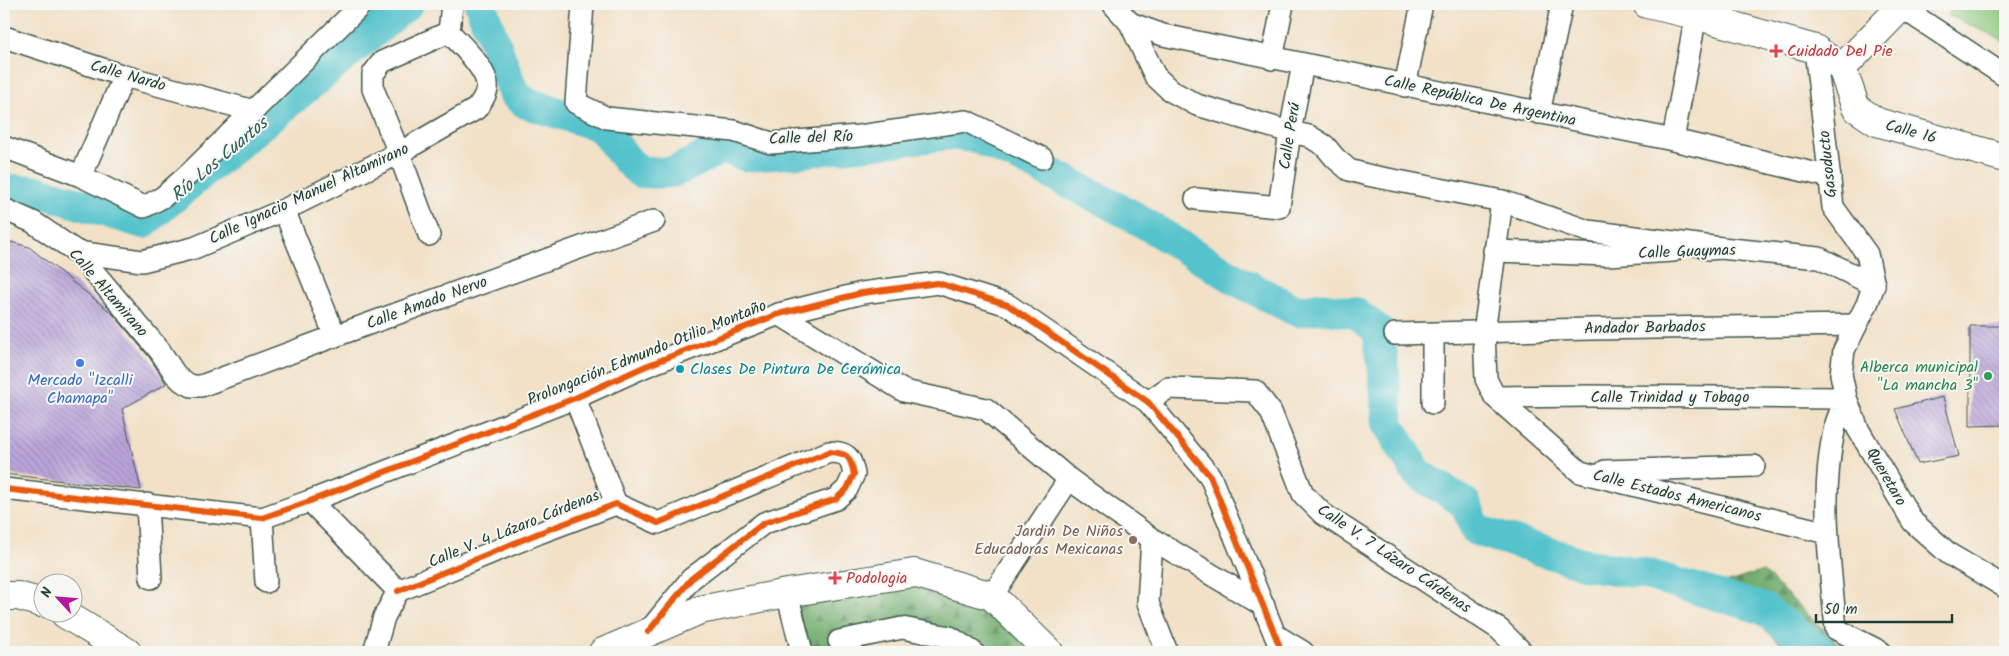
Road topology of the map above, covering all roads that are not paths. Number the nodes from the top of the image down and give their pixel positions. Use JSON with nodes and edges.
{"nodes":[{"id":1,"x":362,"y":4,"type":"edge"},
{"id":2,"x":452,"y":4,"type":"edge"},
{"id":3,"x":583,"y":4,"type":"edge"},
{"id":4,"x":1114,"y":4,"type":"edge"},
{"id":5,"x":1283,"y":4,"type":"edge"},
{"id":6,"x":1422,"y":4,"type":"edge"},
{"id":7,"x":1562,"y":4,"type":"edge"},
{"id":8,"x":1647,"y":4,"type":"edge"},
{"id":9,"x":1900,"y":5,"type":"edge"},
{"id":10,"x":1696,"y":9,"type":"edge"},
{"id":11,"x":1133,"y":14,"type":"edge"},
{"id":12,"x":449,"y":32,"type":"junction"},
{"id":13,"x":4,"y":37,"type":"edge"},
{"id":14,"x":1815,"y":49,"type":"junction"},
{"id":15,"x":1272,"y":59,"type":"junction"},
{"id":16,"x":1303,"y":64,"type":"junction"},
{"id":17,"x":1842,"y":68,"type":"junction"},
{"id":18,"x":124,"y":76,"type":"junction"},
{"id":19,"x":2005,"y":76,"type":"edge"},
{"id":20,"x":1405,"y":86,"type":"junction"},
{"id":21,"x":254,"y":111,"type":"junction"},
{"id":22,"x":1539,"y":113,"type":"junction"},
{"id":23,"x":1290,"y":132,"type":"junction"},
{"id":24,"x":1673,"y":140,"type":"junction"},
{"id":25,"x":4,"y":147,"type":"edge"},
{"id":26,"x":399,"y":153,"type":"junction"},
{"id":27,"x":1042,"y":158,"type":"dead end"},
{"id":28,"x":2005,"y":158,"type":"edge"},
{"id":29,"x":81,"y":176,"type":"junction"},
{"id":30,"x":1830,"y":178,"type":"junction"},
{"id":31,"x":1196,"y":199,"type":"dead end"},
{"id":32,"x":1502,"y":201,"type":"junction"},
{"id":33,"x":4,"y":210,"type":"edge"},
{"id":34,"x":284,"y":210,"type":"junction"},
{"id":35,"x":654,"y":221,"type":"dead end"},
{"id":36,"x":429,"y":235,"type":"dead end"},
{"id":37,"x":1721,"y":248,"type":"junction"},
{"id":38,"x":1494,"y":251,"type":"junction"},
{"id":39,"x":77,"y":252,"type":"junction"},
{"id":40,"x":1874,"y":285,"type":"junction"},
{"id":41,"x":778,"y":314,"type":"junction"},
{"id":42,"x":1856,"y":325,"type":"junction"},
{"id":43,"x":1484,"y":333,"type":"junction"},
{"id":44,"x":1395,"y":334,"type":"dead end"},
{"id":45,"x":1433,"y":334,"type":"junction"},
{"id":46,"x":335,"y":336,"type":"junction"},
{"id":47,"x":201,"y":386,"type":"joint"},
{"id":48,"x":575,"y":398,"type":"junction"},
{"id":49,"x":1495,"y":398,"type":"junction"},
{"id":50,"x":1846,"y":398,"type":"junction"},
{"id":51,"x":1148,"y":402,"type":"junction"},
{"id":52,"x":1433,"y":403,"type":"dead end"},
{"id":53,"x":1754,"y":466,"type":"dead end"},
{"id":54,"x":1580,"y":472,"type":"junction"},
{"id":55,"x":1070,"y":479,"type":"junction"},
{"id":56,"x":4,"y":490,"type":"edge"},
{"id":57,"x":310,"y":501,"type":"junction"},
{"id":58,"x":147,"y":504,"type":"junction"},
{"id":59,"x":616,"y":504,"type":"junction"},
{"id":60,"x":262,"y":518,"type":"junction"},
{"id":61,"x":1827,"y":533,"type":"junction"},
{"id":62,"x":1152,"y":539,"type":"junction"},
{"id":63,"x":151,"y":578,"type":"dead end"},
{"id":64,"x":266,"y":582,"type":"dead end"},
{"id":65,"x":2005,"y":587,"type":"edge"},
{"id":66,"x":398,"y":591,"type":"junction"},
{"id":67,"x":787,"y":592,"type":"junction"},
{"id":68,"x":4,"y":596,"type":"edge"},
{"id":69,"x":992,"y":596,"type":"junction"},
{"id":70,"x":32,"y":600,"type":"edge"},
{"id":71,"x":1264,"y":606,"type":"junction"},
{"id":72,"x":81,"y":624,"type":"edge"},
{"id":73,"x":648,"y":632,"type":"junction"},
{"id":74,"x":839,"y":641,"type":"dead end"},
{"id":75,"x":1279,"y":644,"type":"edge"},
{"id":76,"x":127,"y":652,"type":"edge"},
{"id":77,"x":374,"y":652,"type":"edge"},
{"id":78,"x":603,"y":652,"type":"edge"},
{"id":79,"x":802,"y":652,"type":"edge"},
{"id":80,"x":973,"y":652,"type":"edge"},
{"id":81,"x":1050,"y":652,"type":"edge"},
{"id":82,"x":1167,"y":652,"type":"edge"},
{"id":83,"x":1303,"y":652,"type":"edge"},
{"id":84,"x":1522,"y":652,"type":"edge"},
{"id":85,"x":1881,"y":652,"type":"edge"}],
"edges":[{"from":1,"to":21,"type":"street"},
{"from":2,"to":12,"type":"street"},
{"from":3,"to":27,"type":"street","name":"Calle del Río"},
{"from":4,"to":11,"type":"street"},
{"from":5,"to":15,"type":"street"},
{"from":6,"to":20,"type":"street"},
{"from":7,"to":22,"type":"street"},
{"from":8,"to":10,"type":"main road"},
{"from":9,"to":17,"type":"main road"},
{"from":9,"to":19,"type":"street"},
{"from":10,"to":14,"type":"main road"},
{"from":10,"to":24,"type":"street"},
{"from":11,"to":15,"type":"street","name":"Calle República De Argentina"},
{"from":11,"to":23,"type":"street"},
{"from":12,"to":26,"type":"street"},
{"from":12,"to":26,"type":"street","name":"Calle Ignacio Manuel Altamirano"},
{"from":13,"to":18,"type":"street","name":"Calle Nardo"},
{"from":14,"to":17,"type":"main road"},
{"from":14,"to":30,"type":"street","name":"Gasoducto"},
{"from":15,"to":16,"type":"street","name":"Calle República De Argentina"},
{"from":16,"to":20,"type":"street","name":"Calle República De Argentina"},
{"from":16,"to":23,"type":"street","name":"Calle Perú"},
{"from":17,"to":28,"type":"main road","name":"Calle 16"},
{"from":18,"to":21,"type":"street","name":"Calle Nardo"},
{"from":18,"to":29,"type":"street"},
{"from":20,"to":22,"type":"street","name":"Calle República De Argentina"},
{"from":21,"to":29,"type":"street"},
{"from":22,"to":24,"type":"street","name":"Calle República De Argentina"},
{"from":23,"to":31,"type":"street","name":"Calle Perú"},
{"from":23,"to":32,"type":"street"},
{"from":24,"to":30,"type":"street","name":"Calle República De Argentina"},
{"from":25,"to":29,"type":"street"},
{"from":26,"to":34,"type":"street","name":"Calle Ignacio Manuel Altamirano"},
{"from":26,"to":36,"type":"street"},
{"from":30,"to":40,"type":"street","name":"Gasoducto"},
{"from":32,"to":37,"type":"street"},
{"from":32,"to":38,"type":"street","name":"Calle Estados Americanos"},
{"from":33,"to":39,"type":"street","name":"Calle Altamirano"},
{"from":34,"to":39,"type":"street","name":"Calle Ignacio Manuel Altamirano"},
{"from":34,"to":46,"type":"street"},
{"from":35,"to":46,"type":"street","name":"Calle Amado Nervo"},
{"from":37,"to":38,"type":"street","name":"Calle Guaymas"},
{"from":37,"to":40,"type":"street","name":"Calle Guaymas"},
{"from":38,"to":43,"type":"street","name":"Calle Estados Americanos"},
{"from":39,"to":47,"type":"street","name":"Calle Altamirano"},
{"from":40,"to":42,"type":"street"},
{"from":41,"to":48,"type":"street","name":"Prolongación Edmundo Otilio Montaño"},
{"from":41,"to":51,"type":"street","name":"Prolongación Edmundo Otilio Montaño"},
{"from":41,"to":55,"type":"street"},
{"from":42,"to":43,"type":"street","name":"Andador Barbados"},
{"from":42,"to":50,"type":"street","name":"Queretaro"},
{"from":43,"to":45,"type":"street","name":"Andador Barbados"},
{"from":43,"to":49,"type":"street","name":"Calle Estados Americanos"},
{"from":44,"to":45,"type":"street","name":"Andador Barbados"},
{"from":45,"to":52,"type":"street"},
{"from":46,"to":47,"type":"street","name":"Calle Amado Nervo"},
{"from":48,"to":57,"type":"street","name":"Prolongación Edmundo Otilio Montaño"},
{"from":48,"to":59,"type":"street"},
{"from":49,"to":50,"type":"street","name":"Calle Trinidad y Tobago"},
{"from":49,"to":54,"type":"street","name":"Calle Estados Americanos"},
{"from":50,"to":61,"type":"street"},
{"from":50,"to":65,"type":"street","name":"Queretaro"},
{"from":51,"to":71,"type":"street","name":"Prolongación Edmundo Otilio Montaño"},
{"from":51,"to":84,"type":"street","name":"Calle V. 7 Lázaro Cárdenas"},
{"from":53,"to":54,"type":"street"},
{"from":54,"to":61,"type":"street","name":"Calle Estados Americanos"},
{"from":55,"to":62,"type":"street"},
{"from":55,"to":69,"type":"street"},
{"from":56,"to":58,"type":"street","name":"Prolongación Edmundo Otilio Montaño"},
{"from":57,"to":60,"type":"street","name":"Prolongación Edmundo Otilio Montaño"},
{"from":57,"to":66,"type":"street"},
{"from":58,"to":60,"type":"street","name":"Prolongación Edmundo Otilio Montaño"},
{"from":58,"to":63,"type":"street"},
{"from":59,"to":66,"type":"street","name":"Calle V. 4 Lázaro Cárdenas"},
{"from":59,"to":73,"type":"street","name":"Calle V. 4 Lázaro Cárdenas"},
{"from":60,"to":64,"type":"street"},
{"from":61,"to":85,"type":"street"},
{"from":62,"to":71,"type":"street"},
{"from":62,"to":82,"type":"street"},
{"from":66,"to":77,"type":"street"},
{"from":67,"to":69,"type":"main road"},
{"from":67,"to":73,"type":"main road"},
{"from":67,"to":79,"type":"street"},
{"from":68,"to":70,"type":"main road"},
{"from":69,"to":81,"type":"main road"},
{"from":71,"to":75,"type":"street","name":"Prolongación Edmundo Otilio Montaño"},
{"from":72,"to":76,"type":"main road"},
{"from":73,"to":78,"type":"main road"},
{"from":74,"to":80,"type":"street"},
{"from":75,"to":83,"type":"street"}]}
